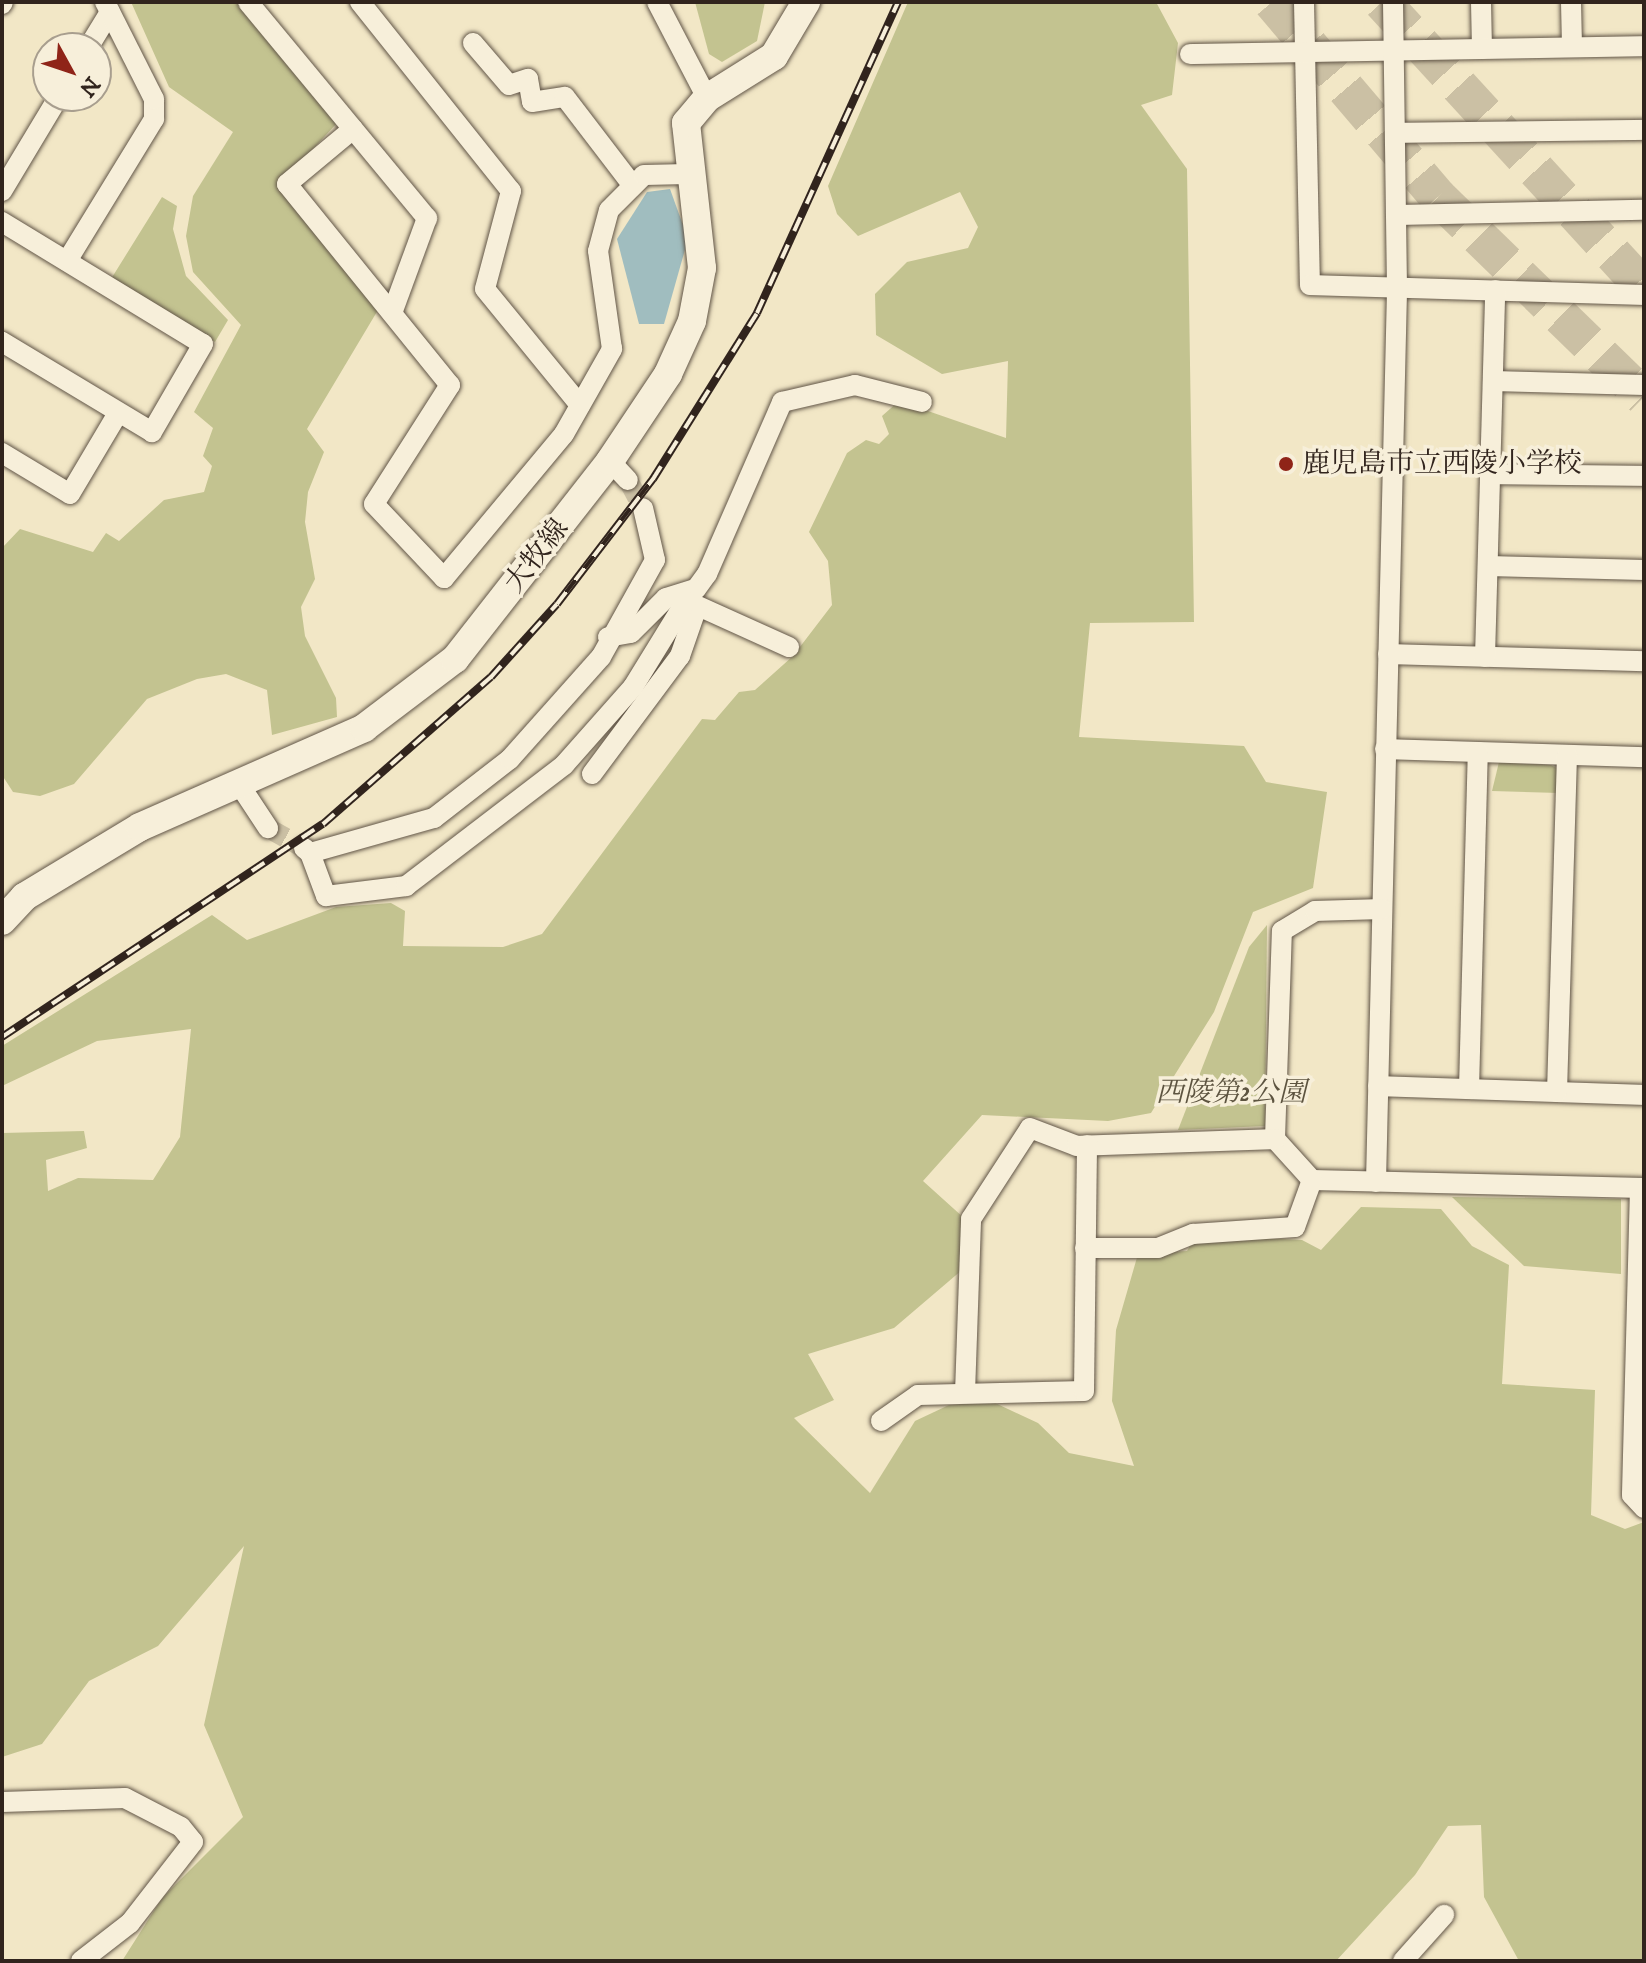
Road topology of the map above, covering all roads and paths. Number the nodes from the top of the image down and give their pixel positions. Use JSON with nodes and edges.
{"nodes":[{"id":1,"x":248,"y":2,"type":"edge"},
{"id":2,"x":360,"y":2,"type":"edge"},
{"id":3,"x":657,"y":2,"type":"edge"},
{"id":4,"x":806,"y":2,"type":"edge"},
{"id":5,"x":1304,"y":2,"type":"edge"},
{"id":6,"x":1393,"y":2,"type":"edge"},
{"id":7,"x":1481,"y":2,"type":"edge"},
{"id":8,"x":1571,"y":2,"type":"edge"},
{"id":9,"x":107,"y":7,"type":"edge"},
{"id":10,"x":95,"y":32,"type":"edge"},
{"id":11,"x":473,"y":43,"type":"dead end"},
{"id":12,"x":1644,"y":46,"type":"edge"},
{"id":13,"x":1572,"y":47,"type":"junction"},
{"id":14,"x":1482,"y":49,"type":"junction"},
{"id":15,"x":1395,"y":51,"type":"junction"},
{"id":16,"x":1305,"y":52,"type":"junction"},
{"id":17,"x":1190,"y":54,"type":"dead end"},
{"id":18,"x":707,"y":98,"type":"junction"},
{"id":19,"x":49,"y":112,"type":"edge"},
{"id":20,"x":353,"y":129,"type":"junction"},
{"id":21,"x":1644,"y":130,"type":"edge"},
{"id":22,"x":1395,"y":133,"type":"junction"},
{"id":23,"x":688,"y":174,"type":"junction"},
{"id":24,"x":630,"y":182,"type":"junction"},
{"id":25,"x":2,"y":191,"type":"edge"},
{"id":26,"x":1644,"y":210,"type":"edge"},
{"id":27,"x":1396,"y":215,"type":"junction"},
{"id":28,"x":2,"y":222,"type":"edge"},
{"id":29,"x":67,"y":261,"type":"junction"},
{"id":30,"x":1397,"y":288,"type":"junction"},
{"id":31,"x":1495,"y":290,"type":"junction"},
{"id":32,"x":1644,"y":295,"type":"edge"},
{"id":33,"x":392,"y":313,"type":"junction"},
{"id":34,"x":2,"y":342,"type":"edge"},
{"id":35,"x":1493,"y":381,"type":"junction"},
{"id":36,"x":1644,"y":385,"type":"edge"},
{"id":37,"x":922,"y":402,"type":"dead end"},
{"id":38,"x":580,"y":405,"type":"junction"},
{"id":39,"x":118,"y":413,"type":"junction"},
{"id":40,"x":2,"y":453,"type":"edge"},
{"id":41,"x":1490,"y":474,"type":"junction"},
{"id":42,"x":1644,"y":476,"type":"edge"},
{"id":43,"x":643,"y":508,"type":"tunnel mouth"},
{"id":44,"x":1488,"y":566,"type":"junction"},
{"id":45,"x":1644,"y":570,"type":"edge"},
{"id":46,"x":693,"y":599,"type":"junction"},
{"id":47,"x":608,"y":637,"type":"junction"},
{"id":48,"x":789,"y":647,"type":"dead end"},
{"id":49,"x":1388,"y":654,"type":"junction"},
{"id":50,"x":1485,"y":657,"type":"junction"},
{"id":51,"x":1644,"y":661,"type":"edge"},
{"id":52,"x":1385,"y":749,"type":"junction"},
{"id":53,"x":1478,"y":752,"type":"junction"},
{"id":54,"x":1567,"y":755,"type":"junction"},
{"id":55,"x":1644,"y":757,"type":"edge"},
{"id":56,"x":592,"y":774,"type":"dead end"},
{"id":57,"x":239,"y":784,"type":"junction"},
{"id":58,"x":268,"y":828,"type":"tunnel mouth"},
{"id":59,"x":1382,"y":909,"type":"junction"},
{"id":60,"x":2,"y":921,"type":"edge"},
{"id":61,"x":1378,"y":1086,"type":"junction"},
{"id":62,"x":1469,"y":1089,"type":"junction"},
{"id":63,"x":1557,"y":1092,"type":"junction"},
{"id":64,"x":1644,"y":1095,"type":"edge"},
{"id":65,"x":1275,"y":1139,"type":"junction"},
{"id":66,"x":1087,"y":1145,"type":"junction"},
{"id":67,"x":1312,"y":1180,"type":"junction"},
{"id":68,"x":1376,"y":1182,"type":"junction"},
{"id":69,"x":1642,"y":1188,"type":"edge"},
{"id":70,"x":1085,"y":1248,"type":"junction"},
{"id":71,"x":965,"y":1393,"type":"junction"},
{"id":72,"x":881,"y":1421,"type":"dead end"},
{"id":73,"x":1644,"y":1508,"type":"edge"},
{"id":74,"x":2,"y":1802,"type":"edge"},
{"id":75,"x":1444,"y":1915,"type":"dead end"},
{"id":76,"x":81,"y":1961,"type":"edge"},
{"id":77,"x":1403,"y":1961,"type":"edge"}],
"edges":[{"from":1,"to":20,"type":"street"},
{"from":2,"to":38,"type":"street"},
{"from":3,"to":18,"type":"street"},
{"from":4,"to":18,"type":"street","name":"大牧線"},
{"from":5,"to":16,"type":"street"},
{"from":6,"to":15,"type":"street"},
{"from":7,"to":14,"type":"street"},
{"from":8,"to":13,"type":"street"},
{"from":9,"to":10,"type":"street"},
{"from":9,"to":29,"type":"street"},
{"from":11,"to":24,"type":"street"},
{"from":12,"to":13,"type":"street"},
{"from":13,"to":14,"type":"street"},
{"from":14,"to":15,"type":"street"},
{"from":15,"to":16,"type":"street"},
{"from":15,"to":22,"type":"street"},
{"from":16,"to":17,"type":"street"},
{"from":16,"to":30,"type":"street"},
{"from":18,"to":23,"type":"street","name":"大牧線"},
{"from":19,"to":25,"type":"street"},
{"from":20,"to":33,"type":"street"},
{"from":20,"to":33,"type":"street"},
{"from":21,"to":22,"type":"street"},
{"from":22,"to":27,"type":"street"},
{"from":23,"to":24,"type":"street"},
{"from":23,"to":57,"type":"street","name":"大牧線"},
{"from":24,"to":38,"type":"street"},
{"from":26,"to":27,"type":"street"},
{"from":27,"to":30,"type":"street"},
{"from":28,"to":29,"type":"street"},
{"from":29,"to":39,"type":"street"},
{"from":30,"to":31,"type":"street"},
{"from":30,"to":49,"type":"street"},
{"from":31,"to":32,"type":"street"},
{"from":31,"to":35,"type":"street"},
{"from":33,"to":38,"type":"street"},
{"from":34,"to":39,"type":"street"},
{"from":35,"to":36,"type":"street"},
{"from":35,"to":41,"type":"street"},
{"from":37,"to":46,"type":"street"},
{"from":39,"to":40,"type":"street"},
{"from":41,"to":42,"type":"street"},
{"from":41,"to":44,"type":"street"},
{"from":43,"to":47,"type":"street"},
{"from":44,"to":45,"type":"street"},
{"from":44,"to":50,"type":"street"},
{"from":46,"to":47,"type":"street"},
{"from":46,"to":47,"type":"street"},
{"from":46,"to":48,"type":"street"},
{"from":46,"to":56,"type":"street"},
{"from":49,"to":50,"type":"street"},
{"from":49,"to":52,"type":"street"},
{"from":50,"to":51,"type":"street"},
{"from":52,"to":53,"type":"street"},
{"from":52,"to":59,"type":"street"},
{"from":53,"to":54,"type":"street"},
{"from":53,"to":62,"type":"street"},
{"from":54,"to":55,"type":"street"},
{"from":54,"to":63,"type":"street"},
{"from":57,"to":58,"type":"street"},
{"from":57,"to":60,"type":"street","name":"大牧線"},
{"from":59,"to":61,"type":"street"},
{"from":59,"to":65,"type":"street"},
{"from":61,"to":62,"type":"street"},
{"from":61,"to":68,"type":"street"},
{"from":62,"to":63,"type":"street"},
{"from":63,"to":64,"type":"street"},
{"from":65,"to":66,"type":"street"},
{"from":65,"to":67,"type":"street"},
{"from":66,"to":70,"type":"street"},
{"from":66,"to":71,"type":"street"},
{"from":67,"to":68,"type":"street"},
{"from":67,"to":70,"type":"street"},
{"from":68,"to":69,"type":"street"},
{"from":69,"to":73,"type":"street"},
{"from":70,"to":71,"type":"street"},
{"from":71,"to":72,"type":"street"},
{"from":74,"to":76,"type":"street"},
{"from":75,"to":77,"type":"street"}]}
